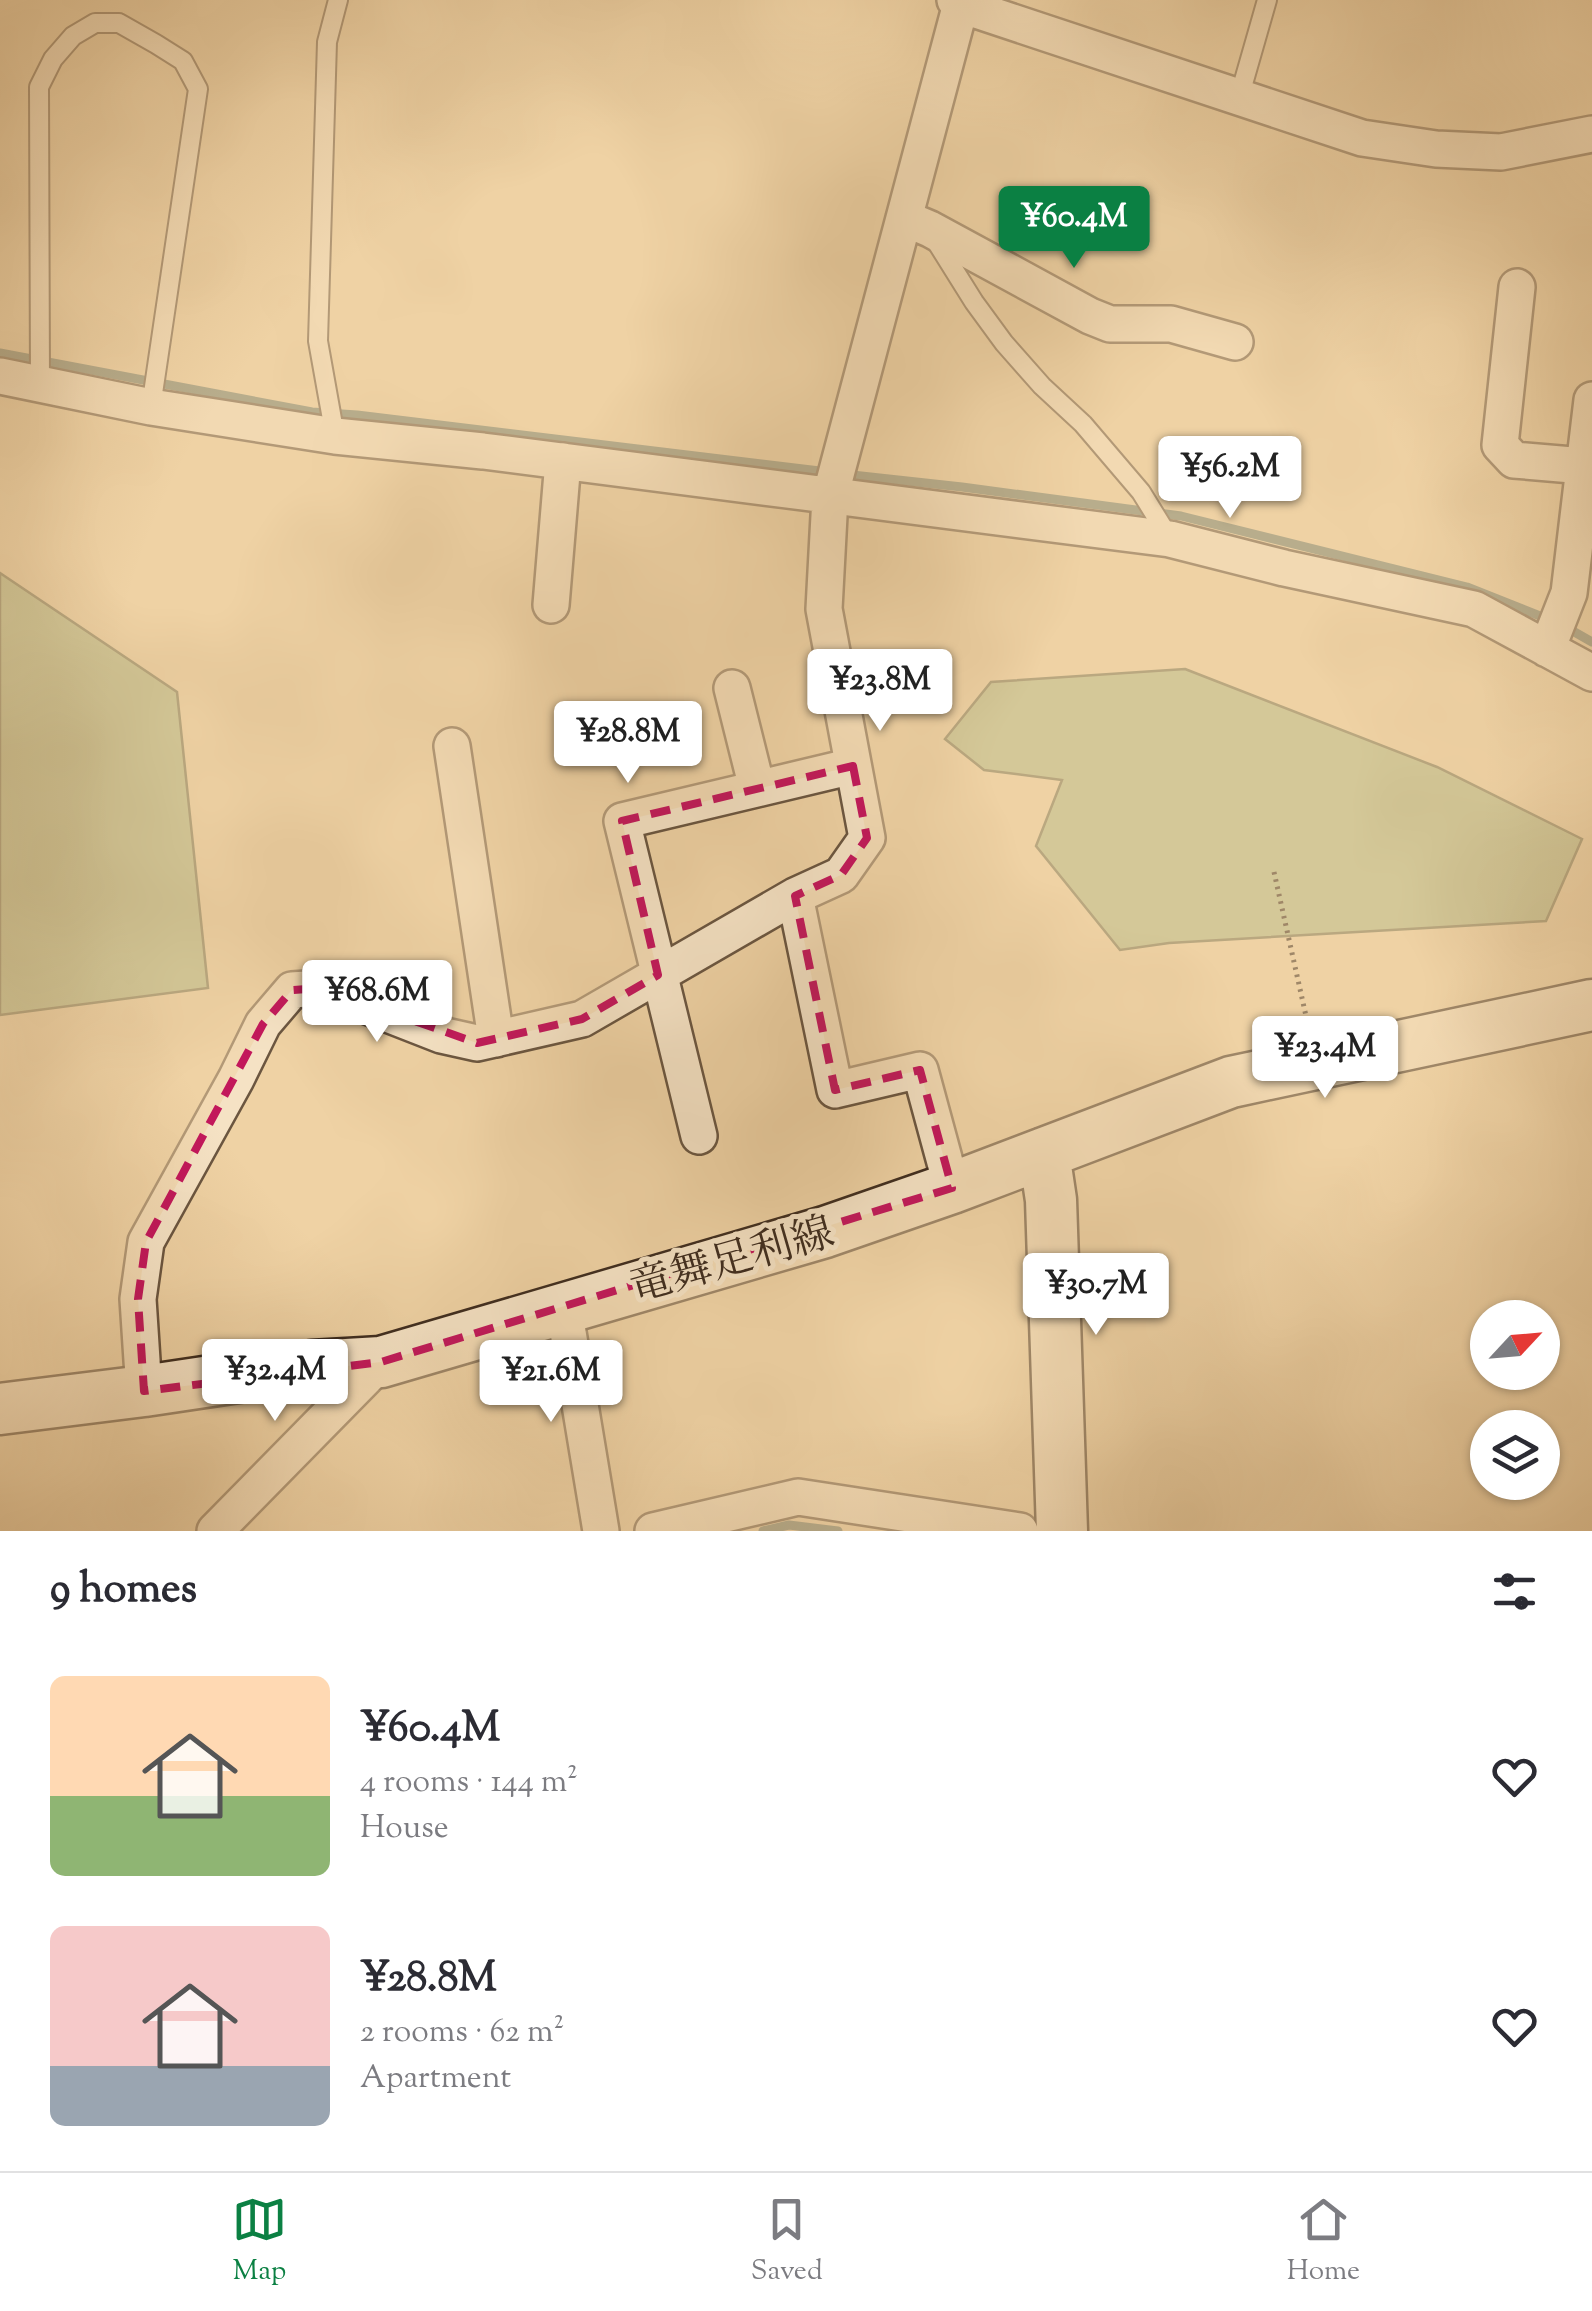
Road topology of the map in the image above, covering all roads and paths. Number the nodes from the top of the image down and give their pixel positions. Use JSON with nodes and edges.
{"nodes":[{"id":1,"x":338,"y":0,"type":"edge"},
{"id":2,"x":1267,"y":0,"type":"edge"},
{"id":3,"x":959,"y":2,"type":"edge"},
{"id":4,"x":1239,"y":98,"type":"junction"},
{"id":5,"x":1592,"y":134,"type":"edge"},
{"id":6,"x":917,"y":224,"type":"junction"},
{"id":7,"x":1518,"y":286,"type":"dead end"},
{"id":8,"x":1235,"y":342,"type":"dead end"},
{"id":9,"x":0,"y":376,"type":"edge"},
{"id":10,"x":40,"y":386,"type":"junction"},
{"id":11,"x":1592,"y":400,"type":"edge"},
{"id":12,"x":151,"y":408,"type":"junction"},
{"id":13,"x":335,"y":436,"type":"junction"},
{"id":14,"x":564,"y":461,"type":"junction"},
{"id":15,"x":1584,"y":466,"type":"junction"},
{"id":16,"x":830,"y":496,"type":"junction"},
{"id":17,"x":1170,"y":539,"type":"junction"},
{"id":18,"x":551,"y":605,"type":"dead end"},
{"id":19,"x":1547,"y":649,"type":"junction"},
{"id":20,"x":1592,"y":673,"type":"edge"},
{"id":21,"x":732,"y":688,"type":"dead end"},
{"id":22,"x":452,"y":746,"type":"dead end"},
{"id":23,"x":853,"y":766,"type":"junction"},
{"id":24,"x":757,"y":788,"type":"junction"},
{"id":25,"x":1274,"y":872,"type":"dead end"},
{"id":26,"x":795,"y":896,"type":"junction"},
{"id":27,"x":658,"y":975,"type":"junction"},
{"id":28,"x":1592,"y":1005,"type":"edge"},
{"id":29,"x":496,"y":1039,"type":"junction"},
{"id":30,"x":1316,"y":1062,"type":"junction"},
{"id":31,"x":698,"y":1136,"type":"dead end"},
{"id":32,"x":1044,"y":1153,"type":"junction"},
{"id":33,"x":952,"y":1188,"type":"junction"},
{"id":34,"x":564,"y":1308,"type":"junction"},
{"id":35,"x":381,"y":1362,"type":"junction"},
{"id":36,"x":144,"y":1391,"type":"junction"},
{"id":37,"x":0,"y":1409,"type":"edge"},
{"id":38,"x":215,"y":1531,"type":"edge"},
{"id":39,"x":601,"y":1531,"type":"edge"},
{"id":40,"x":654,"y":1531,"type":"edge"},
{"id":41,"x":1020,"y":1531,"type":"edge"},
{"id":42,"x":1062,"y":1531,"type":"edge"}],
"edges":[{"from":1,"to":13,"type":"lane"},
{"from":2,"to":4,"type":"lane"},
{"from":3,"to":4,"type":"street"},
{"from":3,"to":6,"type":"street"},
{"from":4,"to":5,"type":"street"},
{"from":6,"to":8,"type":"street"},
{"from":6,"to":16,"type":"street"},
{"from":6,"to":17,"type":"lane"},
{"from":7,"to":15,"type":"street"},
{"from":9,"to":10,"type":"street"},
{"from":10,"to":12,"type":"street"},
{"from":10,"to":12,"type":"lane"},
{"from":11,"to":15,"type":"street"},
{"from":12,"to":13,"type":"street"},
{"from":13,"to":14,"type":"street"},
{"from":14,"to":16,"type":"street"},
{"from":14,"to":18,"type":"street"},
{"from":15,"to":19,"type":"street"},
{"from":16,"to":17,"type":"street"},
{"from":16,"to":23,"type":"street"},
{"from":17,"to":19,"type":"street"},
{"from":19,"to":20,"type":"street"},
{"from":21,"to":24,"type":"street"},
{"from":22,"to":29,"type":"street"},
{"from":23,"to":24,"type":"street"},
{"from":23,"to":26,"type":"street"},
{"from":24,"to":27,"type":"street"},
{"from":25,"to":30,"type":"path"},
{"from":26,"to":27,"type":"street"},
{"from":26,"to":33,"type":"street"},
{"from":27,"to":29,"type":"street"},
{"from":27,"to":31,"type":"street"},
{"from":28,"to":30,"type":"main road","name":"竜舞足利線"},
{"from":29,"to":36,"type":"street"},
{"from":30,"to":32,"type":"main road","name":"竜舞足利線"},
{"from":32,"to":33,"type":"main road","name":"竜舞足利線"},
{"from":32,"to":42,"type":"main road"},
{"from":33,"to":34,"type":"main road","name":"竜舞足利線"},
{"from":34,"to":35,"type":"main road","name":"竜舞足利線"},
{"from":34,"to":39,"type":"street"},
{"from":35,"to":36,"type":"main road","name":"竜舞足利線"},
{"from":35,"to":38,"type":"street"},
{"from":36,"to":37,"type":"main road","name":"竜舞足利線"},
{"from":40,"to":41,"type":"street"}]}
